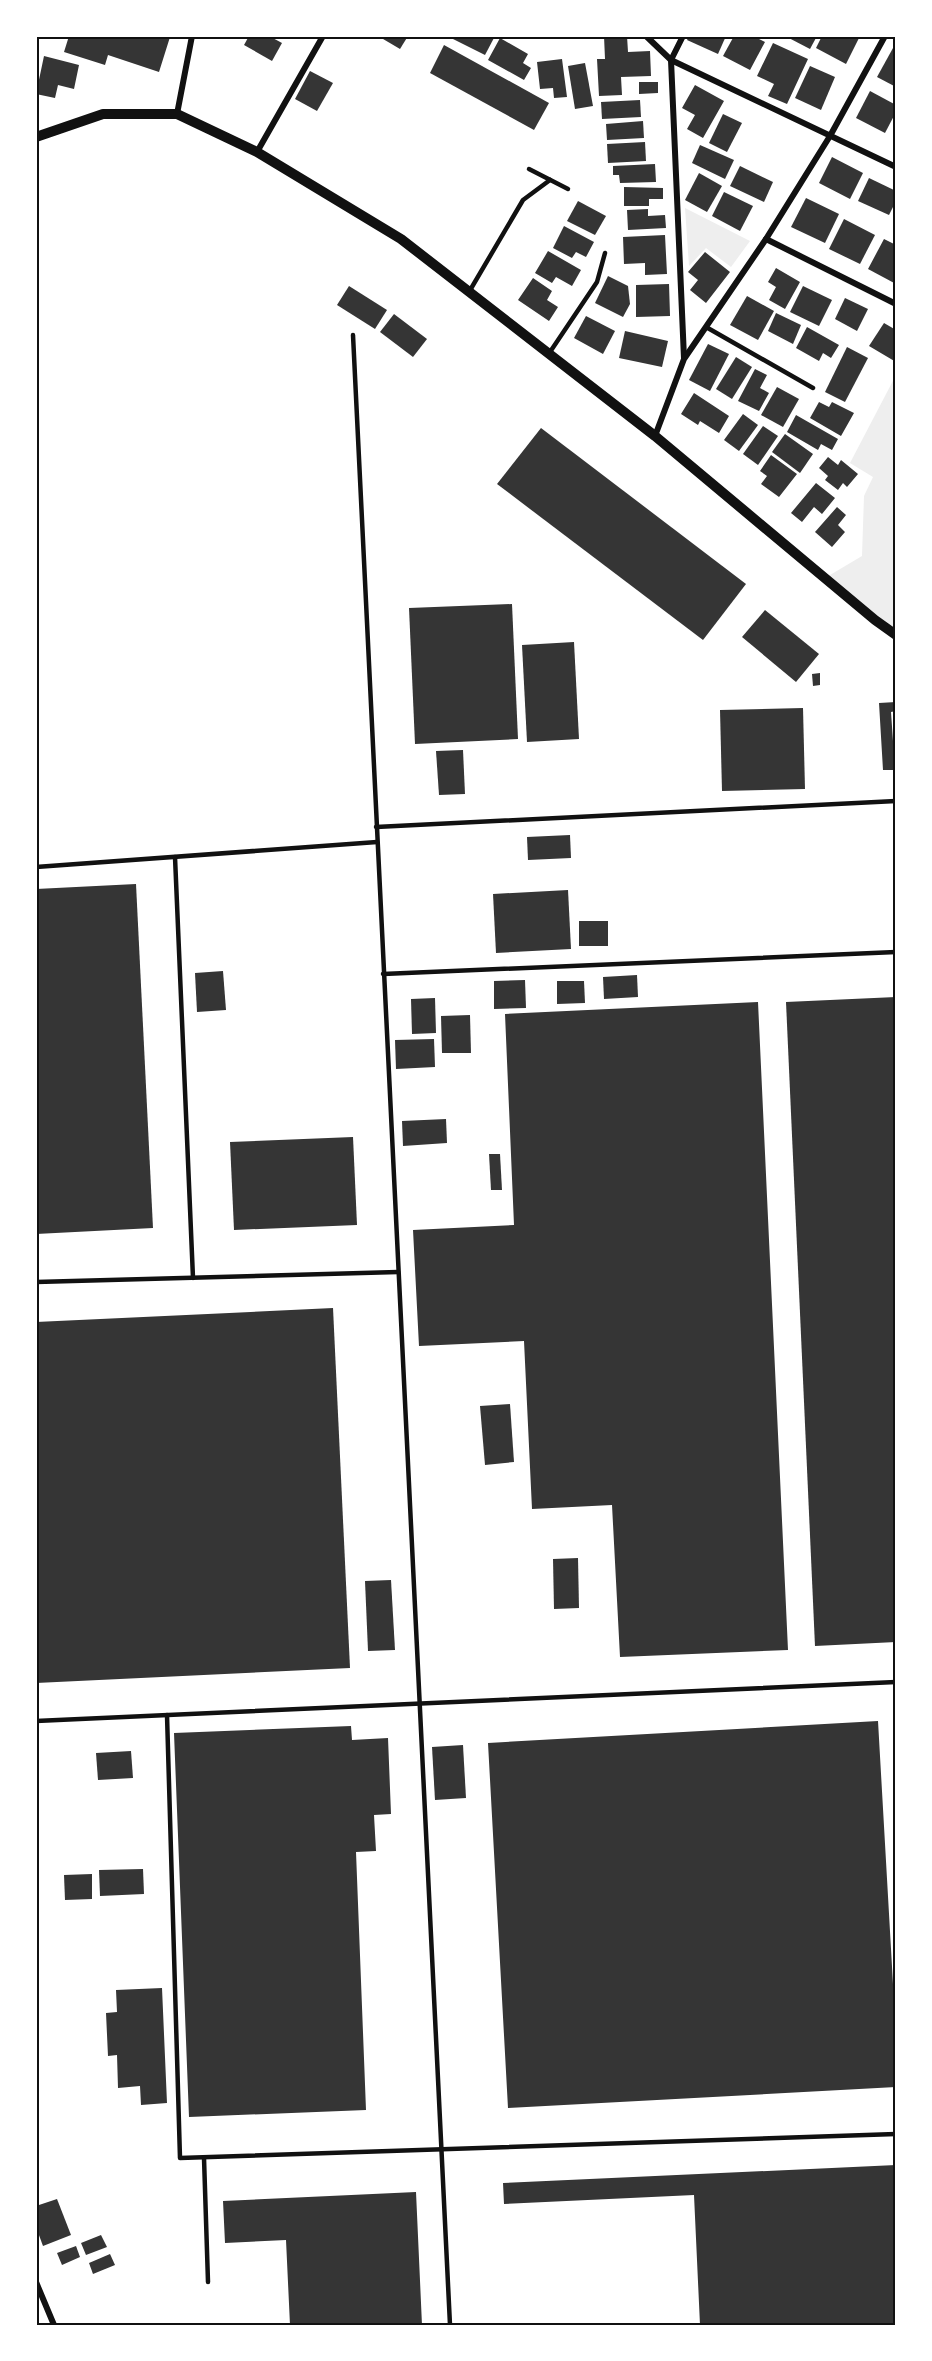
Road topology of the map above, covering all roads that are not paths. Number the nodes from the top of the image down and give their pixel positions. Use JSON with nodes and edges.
{"nodes":[{"id":1,"x":192,"y":36,"type":"edge"},
{"id":2,"x":323,"y":36,"type":"edge"},
{"id":3,"x":646,"y":36,"type":"edge"},
{"id":4,"x":683,"y":36,"type":"edge"},
{"id":5,"x":885,"y":36,"type":"edge"},
{"id":6,"x":671,"y":60,"type":"junction"},
{"id":7,"x":177,"y":114,"type":"junction"},
{"id":8,"x":830,"y":136,"type":"junction"},
{"id":9,"x":36,"y":137,"type":"edge"},
{"id":10,"x":258,"y":152,"type":"junction"},
{"id":11,"x":896,"y":167,"type":"edge"},
{"id":12,"x":529,"y":169,"type":"dead end"},
{"id":13,"x":550,"y":180,"type":"junction"},
{"id":14,"x":568,"y":189,"type":"dead end"},
{"id":15,"x":766,"y":239,"type":"junction"},
{"id":16,"x":605,"y":254,"type":"dead end"},
{"id":17,"x":469,"y":292,"type":"junction"},
{"id":18,"x":896,"y":304,"type":"edge"},
{"id":19,"x":706,"y":327,"type":"junction"},
{"id":20,"x":353,"y":335,"type":"dead end"},
{"id":21,"x":549,"y":354,"type":"junction"},
{"id":22,"x":684,"y":359,"type":"junction"},
{"id":23,"x":813,"y":388,"type":"dead end"},
{"id":24,"x":655,"y":436,"type":"junction"},
{"id":25,"x":896,"y":635,"type":"edge"},
{"id":26,"x":896,"y":801,"type":"edge"},
{"id":27,"x":376,"y":827,"type":"junction"},
{"id":28,"x":377,"y":842,"type":"junction"},
{"id":29,"x":175,"y":857,"type":"junction"},
{"id":30,"x":36,"y":867,"type":"edge"},
{"id":31,"x":896,"y":951,"type":"edge"},
{"id":32,"x":383,"y":974,"type":"junction"},
{"id":33,"x":398,"y":1272,"type":"junction"},
{"id":34,"x":193,"y":1278,"type":"junction"},
{"id":35,"x":36,"y":1282,"type":"edge"},
{"id":36,"x":896,"y":1682,"type":"edge"},
{"id":37,"x":420,"y":1703,"type":"junction"},
{"id":38,"x":167,"y":1715,"type":"junction"},
{"id":39,"x":36,"y":1721,"type":"edge"},
{"id":40,"x":896,"y":2134,"type":"edge"},
{"id":41,"x":442,"y":2151,"type":"junction"},
{"id":42,"x":204,"y":2158,"type":"junction"},
{"id":43,"x":36,"y":2282,"type":"edge"},
{"id":44,"x":208,"y":2282,"type":"dead end"},
{"id":45,"x":54,"y":2325,"type":"edge"},
{"id":46,"x":450,"y":2325,"type":"edge"}],
"edges":[{"from":1,"to":7,"type":"street"},
{"from":2,"to":10,"type":"street"},
{"from":3,"to":6,"type":"street"},
{"from":4,"to":6,"type":"street"},
{"from":5,"to":8,"type":"street"},
{"from":6,"to":8,"type":"street"},
{"from":6,"to":22,"type":"street"},
{"from":7,"to":9,"type":"street"},
{"from":7,"to":10,"type":"street"},
{"from":8,"to":11,"type":"street"},
{"from":8,"to":15,"type":"street"},
{"from":10,"to":17,"type":"street"},
{"from":12,"to":13,"type":"lane"},
{"from":13,"to":14,"type":"lane"},
{"from":13,"to":17,"type":"lane"},
{"from":15,"to":18,"type":"street"},
{"from":15,"to":19,"type":"street"},
{"from":16,"to":21,"type":"lane"},
{"from":17,"to":21,"type":"street"},
{"from":19,"to":22,"type":"street"},
{"from":19,"to":23,"type":"lane"},
{"from":20,"to":27,"type":"lane"},
{"from":21,"to":24,"type":"street"},
{"from":22,"to":24,"type":"street"},
{"from":24,"to":25,"type":"street"},
{"from":26,"to":27,"type":"lane"},
{"from":27,"to":28,"type":"lane"},
{"from":28,"to":29,"type":"lane"},
{"from":28,"to":32,"type":"lane"},
{"from":29,"to":30,"type":"lane"},
{"from":29,"to":34,"type":"lane"},
{"from":31,"to":32,"type":"lane"},
{"from":32,"to":33,"type":"lane"},
{"from":33,"to":34,"type":"lane"},
{"from":33,"to":37,"type":"lane"},
{"from":34,"to":35,"type":"lane"},
{"from":36,"to":37,"type":"lane"},
{"from":37,"to":38,"type":"lane"},
{"from":37,"to":41,"type":"lane"},
{"from":38,"to":39,"type":"lane"},
{"from":38,"to":42,"type":"lane"},
{"from":40,"to":41,"type":"lane"},
{"from":41,"to":42,"type":"lane"},
{"from":41,"to":46,"type":"lane"},
{"from":42,"to":44,"type":"lane"},
{"from":43,"to":45,"type":"street"}]}
